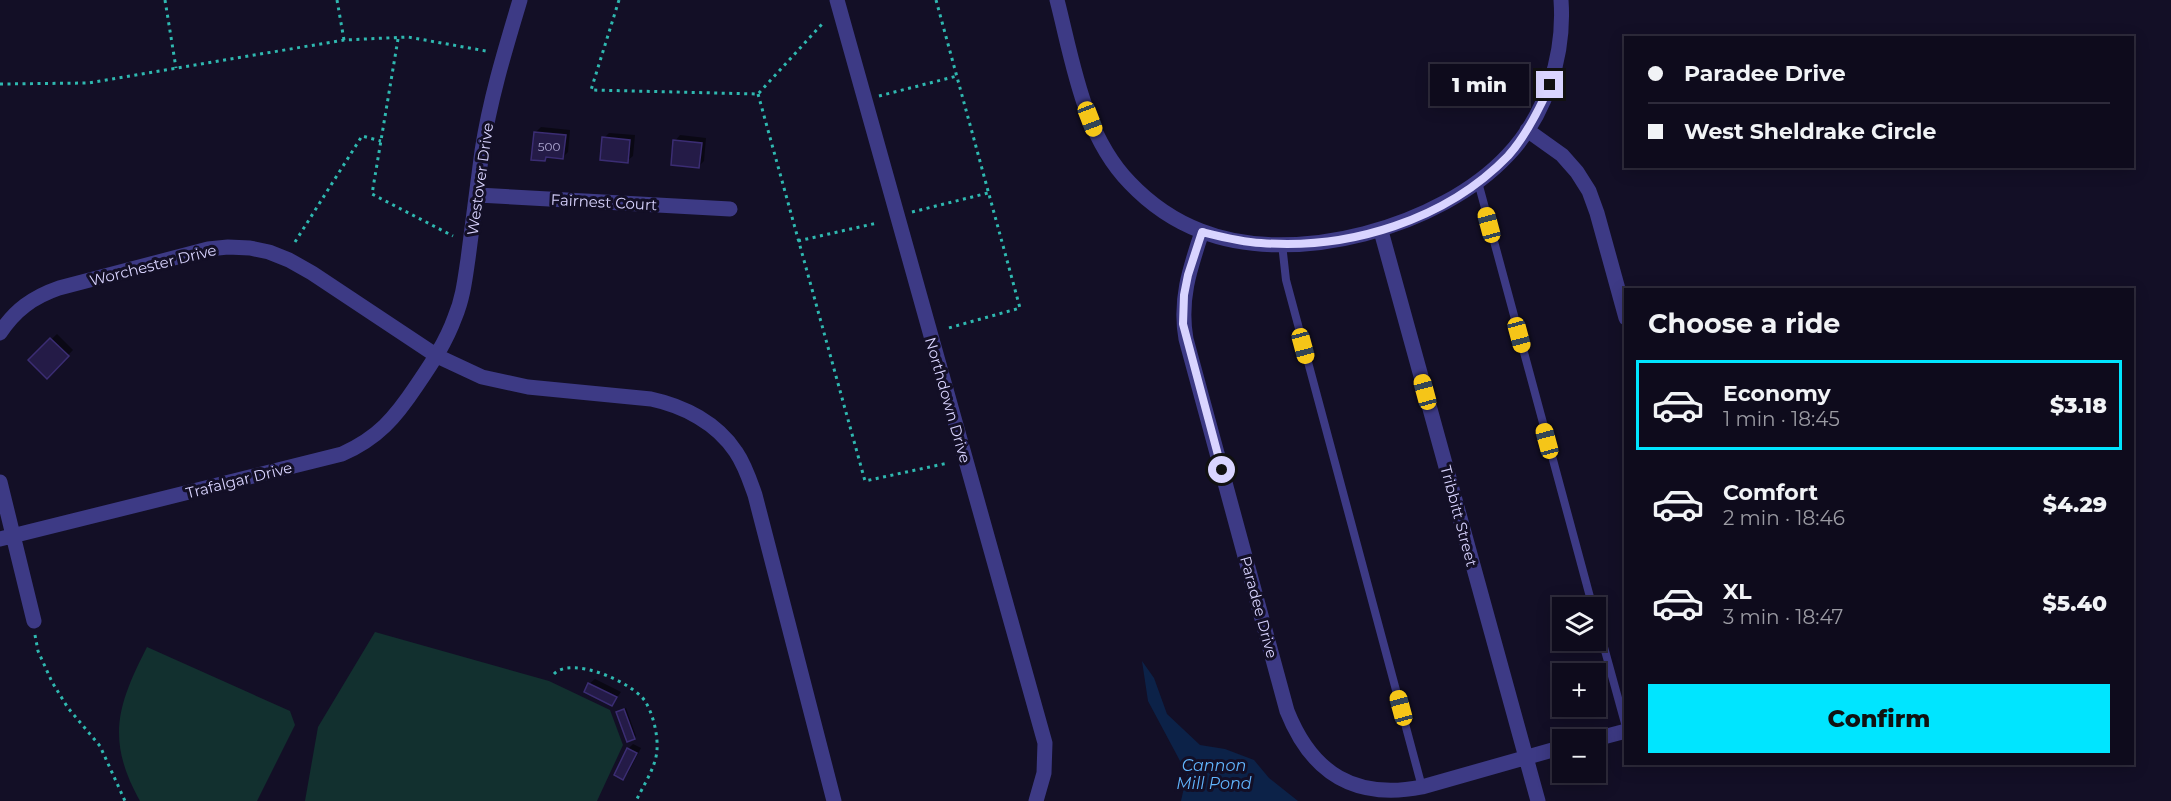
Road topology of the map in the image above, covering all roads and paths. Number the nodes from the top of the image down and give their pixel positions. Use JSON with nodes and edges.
{"nodes":[{"id":1,"x":165,"y":0,"type":"edge"},
{"id":2,"x":337,"y":0,"type":"edge"},
{"id":3,"x":520,"y":0,"type":"edge"},
{"id":4,"x":619,"y":0,"type":"edge"},
{"id":5,"x":837,"y":0,"type":"edge"},
{"id":6,"x":936,"y":0,"type":"edge"},
{"id":7,"x":1057,"y":0,"type":"edge"},
{"id":8,"x":1561,"y":0,"type":"edge"},
{"id":9,"x":823,"y":23,"type":"dead end"},
{"id":10,"x":398,"y":39,"type":"junction"},
{"id":11,"x":344,"y":40,"type":"junction"},
{"id":12,"x":486,"y":51,"type":"dead end"},
{"id":13,"x":176,"y":69,"type":"junction"},
{"id":14,"x":957,"y":76,"type":"junction"},
{"id":15,"x":0,"y":84,"type":"edge"},
{"id":16,"x":758,"y":94,"type":"junction"},
{"id":17,"x":879,"y":96,"type":"dead end"},
{"id":18,"x":1527,"y":130,"type":"junction"},
{"id":19,"x":381,"y":141,"type":"junction"},
{"id":20,"x":1478,"y":183,"type":"junction"},
{"id":21,"x":988,"y":193,"type":"junction"},
{"id":22,"x":478,"y":195,"type":"junction"},
{"id":23,"x":730,"y":209,"type":"dead end"},
{"id":24,"x":911,"y":213,"type":"dead end"},
{"id":25,"x":878,"y":223,"type":"dead end"},
{"id":26,"x":1381,"y":231,"type":"junction"},
{"id":27,"x":1202,"y":232,"type":"junction"},
{"id":28,"x":453,"y":236,"type":"dead end"},
{"id":29,"x":295,"y":242,"type":"dead end"},
{"id":30,"x":798,"y":242,"type":"junction"},
{"id":31,"x":1282,"y":244,"type":"junction"},
{"id":32,"x":1624,"y":311,"type":"edge"},
{"id":33,"x":943,"y":329,"type":"dead end"},
{"id":34,"x":0,"y":333,"type":"edge"},
{"id":35,"x":437,"y":356,"type":"junction"},
{"id":36,"x":948,"y":463,"type":"dead end"},
{"id":37,"x":0,"y":482,"type":"edge"},
{"id":38,"x":6,"y":537,"type":"edge"},
{"id":39,"x":1590,"y":597,"type":"edge"},
{"id":40,"x":34,"y":621,"type":"joint"},
{"id":41,"x":1605,"y":651,"type":"edge"},
{"id":42,"x":554,"y":674,"type":"dead end"},
{"id":43,"x":1624,"y":722,"type":"edge"},
{"id":44,"x":1624,"y":730,"type":"edge"},
{"id":45,"x":1606,"y":735,"type":"edge"},
{"id":46,"x":1552,"y":750,"type":"edge"},
{"id":47,"x":1526,"y":757,"type":"junction"},
{"id":48,"x":1422,"y":787,"type":"junction"},
{"id":49,"x":125,"y":801,"type":"edge"},
{"id":50,"x":636,"y":801,"type":"edge"},
{"id":51,"x":834,"y":801,"type":"edge"},
{"id":52,"x":1036,"y":801,"type":"edge"},
{"id":53,"x":1538,"y":801,"type":"edge"}],
"edges":[{"from":1,"to":13,"type":"path"},
{"from":2,"to":11,"type":"path"},
{"from":3,"to":22,"type":"street","name":"Westover Drive"},
{"from":4,"to":16,"type":"path"},
{"from":5,"to":52,"type":"street","name":"Northdown Drive"},
{"from":6,"to":14,"type":"path"},
{"from":7,"to":27,"type":"street"},
{"from":8,"to":18,"type":"street"},
{"from":9,"to":16,"type":"path"},
{"from":10,"to":11,"type":"path"},
{"from":10,"to":12,"type":"path"},
{"from":10,"to":19,"type":"path"},
{"from":11,"to":13,"type":"path"},
{"from":13,"to":15,"type":"path"},
{"from":14,"to":17,"type":"path"},
{"from":14,"to":21,"type":"path"},
{"from":16,"to":30,"type":"path"},
{"from":18,"to":20,"type":"street"},
{"from":18,"to":32,"type":"street"},
{"from":19,"to":28,"type":"path"},
{"from":19,"to":29,"type":"path"},
{"from":20,"to":26,"type":"street"},
{"from":20,"to":39,"type":"lane"},
{"from":21,"to":24,"type":"path"},
{"from":21,"to":33,"type":"path"},
{"from":22,"to":23,"type":"street","name":"Fairnest Court"},
{"from":22,"to":35,"type":"street","name":"Westover Drive"},
{"from":25,"to":30,"type":"path"},
{"from":26,"to":31,"type":"street"},
{"from":26,"to":47,"type":"street","name":"Tribbitt Street"},
{"from":27,"to":31,"type":"street"},
{"from":27,"to":48,"type":"street","name":"Paradee Drive"},
{"from":30,"to":36,"type":"path"},
{"from":31,"to":48,"type":"lane"},
{"from":34,"to":35,"type":"street","name":"Worchester Drive"},
{"from":35,"to":38,"type":"street","name":"Trafalgar Drive"},
{"from":35,"to":51,"type":"street"},
{"from":37,"to":38,"type":"street"},
{"from":38,"to":40,"type":"street"},
{"from":40,"to":49,"type":"path"},
{"from":41,"to":43,"type":"lane"},
{"from":42,"to":50,"type":"path"},
{"from":44,"to":45,"type":"street"},
{"from":46,"to":47,"type":"street","name":"Paradee Drive"},
{"from":47,"to":48,"type":"street","name":"Paradee Drive"},
{"from":47,"to":53,"type":"street","name":"Tribbitt Street"}]}
